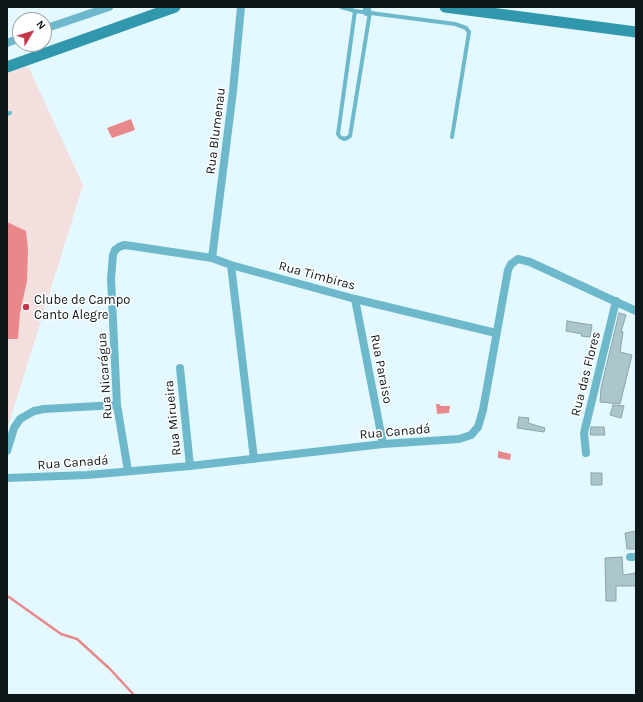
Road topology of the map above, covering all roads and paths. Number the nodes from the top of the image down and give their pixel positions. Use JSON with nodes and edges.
{"nodes":[{"id":1,"x":108,"y":7,"type":"edge"},
{"id":2,"x":175,"y":7,"type":"edge"},
{"id":3,"x":241,"y":7,"type":"edge"},
{"id":4,"x":342,"y":7,"type":"edge"},
{"id":5,"x":445,"y":7,"type":"edge"},
{"id":6,"x":355,"y":11,"type":"junction"},
{"id":7,"x":368,"y":11,"type":"edge"},
{"id":8,"x":512,"y":12,"type":"edge"},
{"id":9,"x":52,"y":26,"type":"edge"},
{"id":10,"x":636,"y":32,"type":"edge"},
{"id":11,"x":7,"y":68,"type":"edge"},
{"id":12,"x":452,"y":137,"type":"dead end"},
{"id":13,"x":132,"y":246,"type":"joint"},
{"id":14,"x":212,"y":258,"type":"junction"},
{"id":15,"x":232,"y":264,"type":"junction"},
{"id":16,"x":355,"y":299,"type":"junction"},
{"id":17,"x":616,"y":301,"type":"junction"},
{"id":18,"x":636,"y":311,"type":"edge"},
{"id":19,"x":496,"y":333,"type":"junction"},
{"id":20,"x":180,"y":368,"type":"dead end"},
{"id":21,"x":117,"y":405,"type":"junction"},
{"id":22,"x":383,"y":444,"type":"junction"},
{"id":23,"x":7,"y":451,"type":"edge"},
{"id":24,"x":586,"y":453,"type":"dead end"},
{"id":25,"x":254,"y":459,"type":"junction"},
{"id":26,"x":190,"y":466,"type":"junction"},
{"id":27,"x":128,"y":471,"type":"junction"},
{"id":28,"x":7,"y":478,"type":"edge"}],
"edges":[{"from":1,"to":9,"type":"street"},
{"from":2,"to":11,"type":"main road"},
{"from":3,"to":14,"type":"street","name":"Rua Blumenau"},
{"from":4,"to":6,"type":"lane"},
{"from":5,"to":8,"type":"main road"},
{"from":6,"to":7,"type":"lane"},
{"from":6,"to":7,"type":"lane"},
{"from":7,"to":12,"type":"lane"},
{"from":8,"to":10,"type":"main road"},
{"from":13,"to":14,"type":"street","name":"Rua Timbiras"},
{"from":13,"to":21,"type":"street","name":"Rua Nicarágua"},
{"from":14,"to":15,"type":"street","name":"Rua Timbiras"},
{"from":15,"to":16,"type":"street","name":"Rua Timbiras"},
{"from":15,"to":25,"type":"street"},
{"from":16,"to":19,"type":"street","name":"Rua Timbiras"},
{"from":16,"to":22,"type":"street","name":"Rua Paraiso"},
{"from":17,"to":18,"type":"street","name":"Rua Canadá"},
{"from":17,"to":19,"type":"street","name":"Rua Canadá"},
{"from":17,"to":24,"type":"street","name":"Rua das Flores"},
{"from":19,"to":22,"type":"street","name":"Rua Canadá"},
{"from":20,"to":26,"type":"street","name":"Rua Mirueira"},
{"from":21,"to":23,"type":"street"},
{"from":21,"to":27,"type":"street","name":"Rua Nicarágua"},
{"from":22,"to":25,"type":"street","name":"Rua Canadá"},
{"from":25,"to":26,"type":"street","name":"Rua Canadá"},
{"from":26,"to":27,"type":"street","name":"Rua Canadá"},
{"from":27,"to":28,"type":"street","name":"Rua Canadá"}]}
